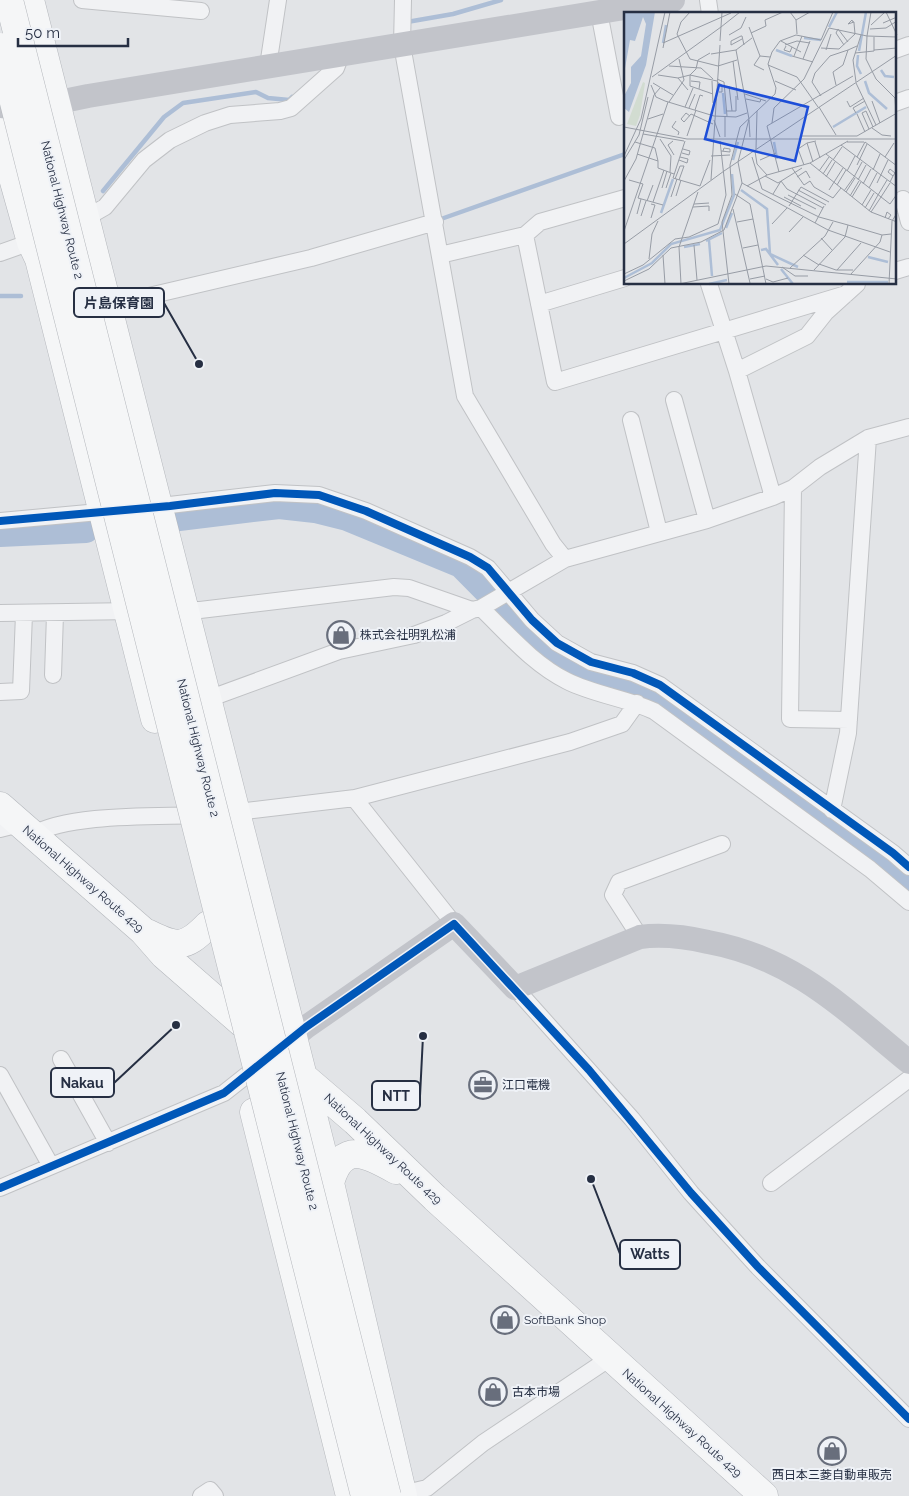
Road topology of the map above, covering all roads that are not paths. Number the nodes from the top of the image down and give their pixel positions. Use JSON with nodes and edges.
{"nodes":[{"id":1,"x":82,"y":0,"type":"edge"},
{"id":2,"x":278,"y":0,"type":"edge"},
{"id":3,"x":403,"y":0,"type":"edge"},
{"id":4,"x":673,"y":0,"type":"edge"},
{"id":5,"x":30,"y":1,"type":"edge"},
{"id":6,"x":583,"y":9,"type":"edge"},
{"id":7,"x":201,"y":11,"type":"dead end"},
{"id":8,"x":402,"y":45,"type":"junction"},
{"id":9,"x":909,"y":45,"type":"edge"},
{"id":10,"x":0,"y":47,"type":"edge"},
{"id":11,"x":896,"y":50,"type":"edge"},
{"id":12,"x":341,"y":54,"type":"junction"},
{"id":13,"x":268,"y":66,"type":"junction"},
{"id":14,"x":909,"y":98,"type":"edge"},
{"id":15,"x":56,"y":103,"type":"junction"},
{"id":16,"x":896,"y":103,"type":"edge"},
{"id":17,"x":0,"y":114,"type":"edge"},
{"id":18,"x":619,"y":117,"type":"dead end"},
{"id":19,"x":0,"y":132,"type":"edge"},
{"id":20,"x":624,"y":198,"type":"edge"},
{"id":21,"x":902,"y":198,"type":"edge"},
{"id":22,"x":84,"y":219,"type":"junction"},
{"id":23,"x":435,"y":222,"type":"junction"},
{"id":24,"x":909,"y":222,"type":"edge"},
{"id":25,"x":525,"y":235,"type":"junction"},
{"id":26,"x":31,"y":242,"type":"junction"},
{"id":27,"x":0,"y":253,"type":"edge"},
{"id":28,"x":440,"y":255,"type":"junction"},
{"id":29,"x":909,"y":267,"type":"edge"},
{"id":30,"x":896,"y":271,"type":"edge"},
{"id":31,"x":624,"y":278,"type":"edge"},
{"id":32,"x":709,"y":285,"type":"edge"},
{"id":33,"x":852,"y":289,"type":"edge"},
{"id":34,"x":539,"y":304,"type":"junction"},
{"id":35,"x":106,"y":306,"type":"junction"},
{"id":36,"x":724,"y":330,"type":"junction"},
{"id":37,"x":737,"y":371,"type":"junction"},
{"id":38,"x":674,"y":400,"type":"dead end"},
{"id":39,"x":632,"y":420,"type":"dead end"},
{"id":40,"x":909,"y":427,"type":"edge"},
{"id":41,"x":868,"y":438,"type":"junction"},
{"id":42,"x":793,"y":488,"type":"junction"},
{"id":43,"x":773,"y":497,"type":"junction"},
{"id":44,"x":158,"y":507,"type":"junction"},
{"id":45,"x":103,"y":512,"type":"junction"},
{"id":46,"x":707,"y":520,"type":"junction"},
{"id":47,"x":0,"y":521,"type":"edge"},
{"id":48,"x":660,"y":532,"type":"junction"},
{"id":49,"x":565,"y":559,"type":"junction"},
{"id":50,"x":491,"y":602,"type":"junction"},
{"id":51,"x":185,"y":610,"type":"junction"},
{"id":52,"x":128,"y":611,"type":"junction"},
{"id":53,"x":0,"y":613,"type":"edge"},
{"id":54,"x":24,"y":614,"type":"junction"},
{"id":55,"x":55,"y":614,"type":"junction"},
{"id":56,"x":53,"y":675,"type":"dead end"},
{"id":57,"x":0,"y":692,"type":"edge"},
{"id":58,"x":650,"y":697,"type":"junction"},
{"id":59,"x":208,"y":699,"type":"junction"},
{"id":60,"x":849,"y":720,"type":"junction"},
{"id":61,"x":354,"y":798,"type":"junction"},
{"id":62,"x":0,"y":806,"type":"edge"},
{"id":63,"x":832,"y":810,"type":"junction"},
{"id":64,"x":238,"y":813,"type":"junction"},
{"id":65,"x":180,"y":816,"type":"junction"},
{"id":66,"x":18,"y":829,"type":"edge"},
{"id":67,"x":722,"y":844,"type":"dead end"},
{"id":68,"x":909,"y":867,"type":"edge"},
{"id":69,"x":909,"y":902,"type":"edge"},
{"id":70,"x":454,"y":924,"type":"junction"},
{"id":71,"x":208,"y":925,"type":"junction"},
{"id":72,"x":143,"y":931,"type":"junction"},
{"id":73,"x":640,"y":937,"type":"junction"},
{"id":74,"x":515,"y":988,"type":"junction"},
{"id":75,"x":229,"y":1012,"type":"junction"},
{"id":76,"x":285,"y":1047,"type":"junction"},
{"id":77,"x":62,"y":1059,"type":"dead end"},
{"id":78,"x":909,"y":1062,"type":"edge"},
{"id":79,"x":0,"y":1075,"type":"edge"},
{"id":80,"x":245,"y":1077,"type":"junction"},
{"id":81,"x":909,"y":1079,"type":"edge"},
{"id":82,"x":255,"y":1114,"type":"junction"},
{"id":83,"x":108,"y":1143,"type":"junction"},
{"id":84,"x":51,"y":1166,"type":"junction"},
{"id":85,"x":413,"y":1177,"type":"junction"},
{"id":86,"x":330,"y":1183,"type":"junction"},
{"id":87,"x":770,"y":1183,"type":"dead end"},
{"id":88,"x":0,"y":1188,"type":"edge"},
{"id":89,"x":349,"y":1266,"type":"junction"},
{"id":90,"x":297,"y":1282,"type":"junction"},
{"id":91,"x":610,"y":1358,"type":"junction"},
{"id":92,"x":909,"y":1419,"type":"edge"},
{"id":93,"x":410,"y":1494,"type":"edge"},
{"id":94,"x":201,"y":1496,"type":"edge"},
{"id":95,"x":215,"y":1496,"type":"edge"},
{"id":96,"x":350,"y":1496,"type":"edge"},
{"id":97,"x":366,"y":1496,"type":"edge"},
{"id":98,"x":764,"y":1496,"type":"edge"}],
"edges":[{"from":1,"to":7,"type":"street"},
{"from":2,"to":13,"type":"street"},
{"from":3,"to":8,"type":"street"},
{"from":4,"to":6,"type":"street"},
{"from":5,"to":15,"type":"highway"},
{"from":5,"to":93,"type":"highway","name":"National Highway Route 2","bridge":true},
{"from":6,"to":8,"type":"street"},
{"from":6,"to":18,"type":"street"},
{"from":8,"to":12,"type":"street"},
{"from":8,"to":23,"type":"street"},
{"from":9,"to":11,"type":"street"},
{"from":10,"to":97,"type":"highway","name":"National Highway Route 2","bridge":true},
{"from":12,"to":13,"type":"street"},
{"from":12,"to":22,"type":"street"},
{"from":13,"to":15,"type":"street"},
{"from":14,"to":16,"type":"street"},
{"from":15,"to":17,"type":"street"},
{"from":15,"to":22,"type":"highway"},
{"from":19,"to":26,"type":"highway"},
{"from":20,"to":25,"type":"street"},
{"from":21,"to":24,"type":"street"},
{"from":22,"to":35,"type":"highway"},
{"from":23,"to":28,"type":"street"},
{"from":23,"to":35,"type":"street"},
{"from":25,"to":28,"type":"street"},
{"from":25,"to":34,"type":"street"},
{"from":26,"to":27,"type":"street"},
{"from":26,"to":45,"type":"highway"},
{"from":28,"to":49,"type":"street"},
{"from":29,"to":30,"type":"street"},
{"from":31,"to":34,"type":"street"},
{"from":32,"to":36,"type":"street"},
{"from":33,"to":36,"type":"street"},
{"from":33,"to":37,"type":"street"},
{"from":34,"to":36,"type":"street"},
{"from":35,"to":44,"type":"highway"},
{"from":36,"to":37,"type":"street"},
{"from":37,"to":43,"type":"street"},
{"from":38,"to":46,"type":"street"},
{"from":39,"to":48,"type":"street"},
{"from":40,"to":41,"type":"street"},
{"from":41,"to":42,"type":"street"},
{"from":41,"to":60,"type":"street"},
{"from":42,"to":43,"type":"street"},
{"from":42,"to":60,"type":"street"},
{"from":43,"to":46,"type":"street"},
{"from":44,"to":45,"type":"street"},
{"from":44,"to":50,"type":"street"},
{"from":44,"to":51,"type":"highway"},
{"from":45,"to":47,"type":"street"},
{"from":45,"to":52,"type":"highway"},
{"from":46,"to":48,"type":"street"},
{"from":48,"to":49,"type":"street"},
{"from":49,"to":50,"type":"street"},
{"from":50,"to":51,"type":"street"},
{"from":50,"to":58,"type":"street"},
{"from":50,"to":58,"type":"street"},
{"from":50,"to":59,"type":"street"},
{"from":51,"to":52,"type":"street"},
{"from":51,"to":59,"type":"highway"},
{"from":52,"to":55,"type":"street"},
{"from":52,"to":65,"type":"highway"},
{"from":53,"to":54,"type":"street"},
{"from":54,"to":55,"type":"street"},
{"from":54,"to":57,"type":"street"},
{"from":55,"to":56,"type":"street"},
{"from":58,"to":61,"type":"street"},
{"from":58,"to":63,"type":"street"},
{"from":58,"to":69,"type":"street"},
{"from":59,"to":64,"type":"highway"},
{"from":60,"to":63,"type":"street"},
{"from":61,"to":64,"type":"street"},
{"from":61,"to":70,"type":"street"},
{"from":62,"to":66,"type":"highway","name":"National Highway Route 429"},
{"from":63,"to":68,"type":"street"},
{"from":64,"to":65,"type":"street"},
{"from":64,"to":76,"type":"highway"},
{"from":65,"to":66,"type":"street"},
{"from":65,"to":71,"type":"highway"},
{"from":66,"to":72,"type":"highway","name":"National Highway Route 429"},
{"from":67,"to":73,"type":"street"},
{"from":70,"to":74,"type":"street"},
{"from":70,"to":76,"type":"street"},
{"from":71,"to":72,"type":"highway"},
{"from":71,"to":75,"type":"highway"},
{"from":72,"to":75,"type":"highway","name":"National Highway Route 429"},
{"from":73,"to":74,"type":"street"},
{"from":73,"to":78,"type":"street"},
{"from":74,"to":92,"type":"street"},
{"from":75,"to":76,"type":"highway","name":"National Highway Route 429"},
{"from":75,"to":80,"type":"highway"},
{"from":76,"to":80,"type":"street"},
{"from":76,"to":82,"type":"highway"},
{"from":76,"to":85,"type":"highway","name":"National Highway Route 429"},
{"from":76,"to":86,"type":"highway"},
{"from":77,"to":83,"type":"street"},
{"from":79,"to":84,"type":"street"},
{"from":80,"to":82,"type":"highway"},
{"from":80,"to":83,"type":"street"},
{"from":81,"to":87,"type":"street"},
{"from":82,"to":90,"type":"highway"},
{"from":83,"to":84,"type":"street"},
{"from":84,"to":88,"type":"street"},
{"from":85,"to":86,"type":"highway"},
{"from":85,"to":91,"type":"highway","name":"National Highway Route 429"},
{"from":86,"to":89,"type":"highway"},
{"from":89,"to":90,"type":"street"},
{"from":89,"to":93,"type":"highway"},
{"from":90,"to":96,"type":"highway"},
{"from":91,"to":93,"type":"street"},
{"from":91,"to":98,"type":"highway","name":"National Highway Route 429"},
{"from":94,"to":95,"type":"street"}]}
